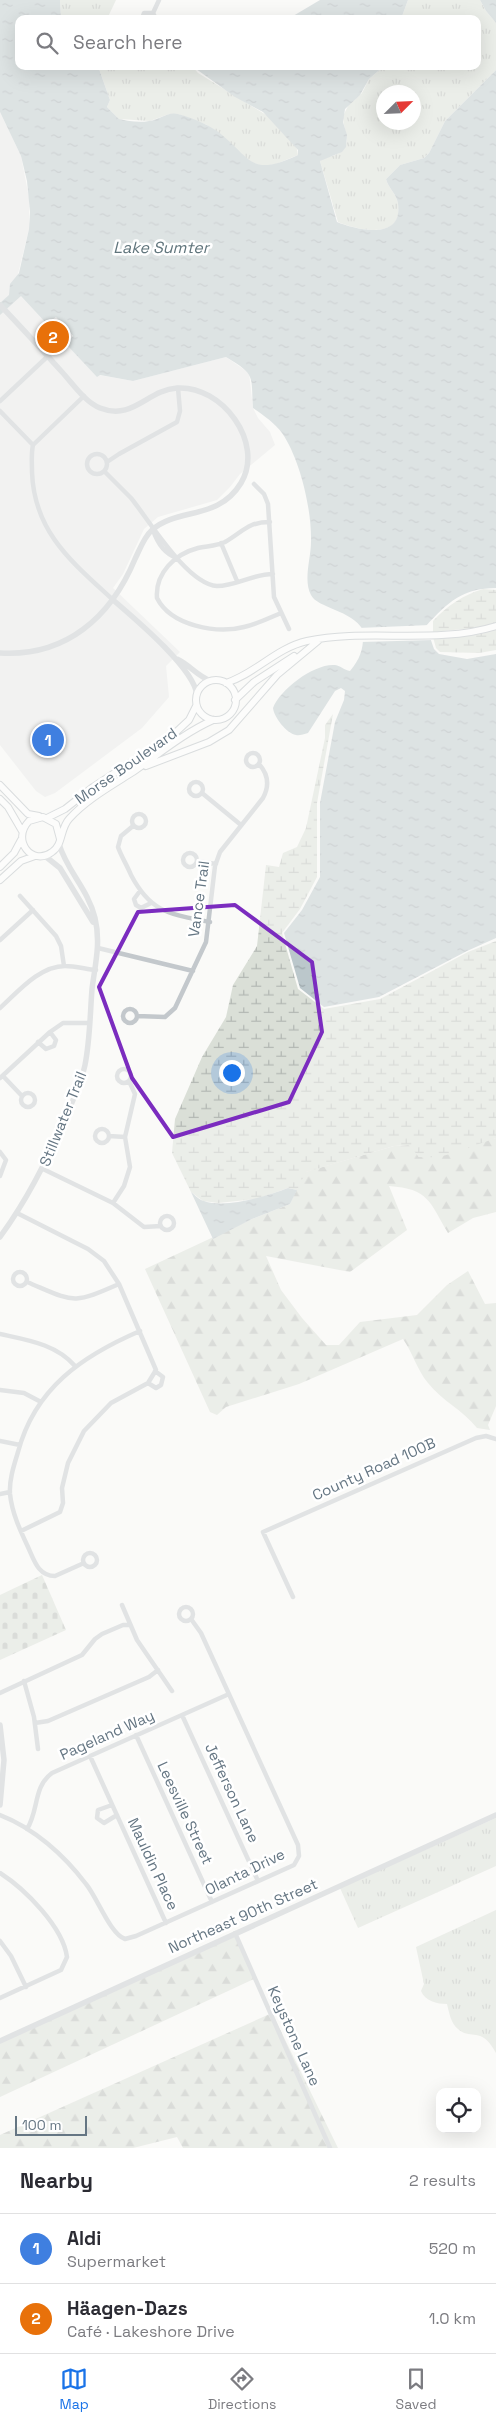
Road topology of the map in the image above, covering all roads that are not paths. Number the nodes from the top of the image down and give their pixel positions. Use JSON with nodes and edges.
{"nodes":[{"id":1,"x":159,"y":0,"type":"edge"},
{"id":2,"x":153,"y":13,"type":"joint"},
{"id":3,"x":144,"y":15,"type":"edge"},
{"id":4,"x":0,"y":306,"type":"edge"},
{"id":5,"x":48,"y":356,"type":"junction"},
{"id":6,"x":178,"y":388,"type":"junction"},
{"id":7,"x":84,"y":396,"type":"junction"},
{"id":8,"x":0,"y":401,"type":"edge"},
{"id":9,"x":0,"y":411,"type":"edge"},
{"id":10,"x":33,"y":445,"type":"junction"},
{"id":11,"x":107,"y":462,"type":"junction"},
{"id":12,"x":104,"y":471,"type":"junction"},
{"id":13,"x":254,"y":484,"type":"dead end"},
{"id":14,"x":270,"y":522,"type":"junction"},
{"id":15,"x":153,"y":530,"type":"junction"},
{"id":16,"x":221,"y":543,"type":"junction"},
{"id":17,"x":177,"y":558,"type":"junction"},
{"id":18,"x":273,"y":574,"type":"junction"},
{"id":19,"x":237,"y":581,"type":"junction"},
{"id":20,"x":112,"y":599,"type":"junction"},
{"id":21,"x":281,"y":612,"type":"junction"},
{"id":22,"x":496,"y":626,"type":"edge"},
{"id":23,"x":289,"y":629,"type":"dead end"},
{"id":24,"x":319,"y":640,"type":"junction"},
{"id":25,"x":306,"y":649,"type":"junction"},
{"id":26,"x":0,"y":654,"type":"edge"},
{"id":27,"x":177,"y":659,"type":"junction"},
{"id":28,"x":210,"y":681,"type":"junction"},
{"id":29,"x":226,"y":683,"type":"junction"},
{"id":30,"x":197,"y":694,"type":"junction"},
{"id":31,"x":236,"y":700,"type":"junction"},
{"id":32,"x":196,"y":706,"type":"junction"},
{"id":33,"x":213,"y":720,"type":"junction"},
{"id":34,"x":259,"y":764,"type":"dead end"},
{"id":35,"x":137,"y":769,"type":"junction"},
{"id":36,"x":0,"y":785,"type":"edge"},
{"id":37,"x":202,"y":793,"type":"dead end"},
{"id":38,"x":0,"y":799,"type":"edge"},
{"id":39,"x":43,"y":817,"type":"junction"},
{"id":40,"x":241,"y":825,"type":"junction"},
{"id":41,"x":133,"y":826,"type":"dead end"},
{"id":42,"x":22,"y":831,"type":"junction"},
{"id":43,"x":21,"y":839,"type":"junction"},
{"id":44,"x":60,"y":841,"type":"junction"},
{"id":45,"x":41,"y":856,"type":"junction"},
{"id":46,"x":197,"y":861,"type":"dead end"},
{"id":47,"x":216,"y":864,"type":"junction"},
{"id":48,"x":0,"y":867,"type":"edge"},
{"id":49,"x":0,"y":880,"type":"edge"},
{"id":50,"x":140,"y":891,"type":"junction"},
{"id":51,"x":20,"y":896,"type":"dead end"},
{"id":52,"x":151,"y":903,"type":"junction"},
{"id":53,"x":34,"y":910,"type":"junction"},
{"id":54,"x":210,"y":922,"type":"junction"},
{"id":55,"x":97,"y":930,"type":"junction"},
{"id":56,"x":0,"y":940,"type":"edge"},
{"id":57,"x":98,"y":948,"type":"junction"},
{"id":58,"x":64,"y":966,"type":"junction"},
{"id":59,"x":96,"y":970,"type":"junction"},
{"id":60,"x":193,"y":972,"type":"junction"},
{"id":61,"x":0,"y":1008,"type":"edge"},
{"id":62,"x":137,"y":1016,"type":"dead end"},
{"id":63,"x":89,"y":1023,"type":"junction"},
{"id":64,"x":50,"y":1032,"type":"junction"},
{"id":65,"x":38,"y":1042,"type":"junction"},
{"id":66,"x":2,"y":1077,"type":"edge"},
{"id":67,"x":129,"y":1081,"type":"dead end"},
{"id":68,"x":22,"y":1096,"type":"dead end"},
{"id":69,"x":109,"y":1136,"type":"dead end"},
{"id":70,"x":125,"y":1137,"type":"junction"},
{"id":71,"x":0,"y":1152,"type":"edge"},
{"id":72,"x":43,"y":1169,"type":"junction"},
{"id":73,"x":0,"y":1176,"type":"edge"},
{"id":74,"x":113,"y":1203,"type":"junction"},
{"id":75,"x":17,"y":1213,"type":"junction"},
{"id":76,"x":161,"y":1226,"type":"dead end"},
{"id":77,"x":0,"y":1238,"type":"edge"},
{"id":78,"x":27,"y":1282,"type":"dead end"},
{"id":79,"x":119,"y":1284,"type":"junction"},
{"id":80,"x":140,"y":1331,"type":"junction"},
{"id":81,"x":0,"y":1334,"type":"edge"},
{"id":82,"x":75,"y":1366,"type":"junction"},
{"id":83,"x":156,"y":1371,"type":"junction"},
{"id":84,"x":148,"y":1383,"type":"junction"},
{"id":85,"x":0,"y":1390,"type":"edge"},
{"id":86,"x":41,"y":1402,"type":"junction"},
{"id":87,"x":496,"y":1439,"type":"edge"},
{"id":88,"x":0,"y":1441,"type":"edge"},
{"id":89,"x":20,"y":1445,"type":"junction"},
{"id":90,"x":10,"y":1492,"type":"junction"},
{"id":91,"x":0,"y":1494,"type":"edge"},
{"id":92,"x":21,"y":1531,"type":"junction"},
{"id":93,"x":84,"y":1564,"type":"dead end"},
{"id":94,"x":293,"y":1597,"type":"dead end"},
{"id":95,"x":122,"y":1605,"type":"dead end"},
{"id":96,"x":191,"y":1619,"type":"dead end"},
{"id":97,"x":130,"y":1625,"type":"junction"},
{"id":98,"x":158,"y":1670,"type":"junction"},
{"id":99,"x":24,"y":1681,"type":"junction"},
{"id":100,"x":172,"y":1691,"type":"dead end"},
{"id":101,"x":0,"y":1693,"type":"edge"},
{"id":102,"x":229,"y":1694,"type":"junction"},
{"id":103,"x":182,"y":1715,"type":"junction"},
{"id":104,"x":35,"y":1723,"type":"junction"},
{"id":105,"x":0,"y":1725,"type":"edge"},
{"id":106,"x":136,"y":1735,"type":"junction"},
{"id":107,"x":38,"y":1749,"type":"dead end"},
{"id":108,"x":90,"y":1756,"type":"junction"},
{"id":109,"x":112,"y":1804,"type":"junction"},
{"id":110,"x":0,"y":1805,"type":"edge"},
{"id":111,"x":0,"y":1814,"type":"edge"},
{"id":112,"x":117,"y":1815,"type":"junction"},
{"id":113,"x":496,"y":1815,"type":"edge"},
{"id":114,"x":27,"y":1829,"type":"junction"},
{"id":115,"x":0,"y":1873,"type":"edge"},
{"id":116,"x":258,"y":1881,"type":"junction"},
{"id":117,"x":212,"y":1902,"type":"junction"},
{"id":118,"x":166,"y":1923,"type":"junction"},
{"id":119,"x":235,"y":1933,"type":"junction"},
{"id":120,"x":0,"y":1941,"type":"edge"},
{"id":121,"x":26,"y":1986,"type":"junction"},
{"id":122,"x":0,"y":1998,"type":"edge"},
{"id":123,"x":0,"y":2041,"type":"edge"},
{"id":124,"x":330,"y":2148,"type":"edge"}],
"edges":[{"from":1,"to":2,"type":"street"},
{"from":2,"to":3,"type":"street"},
{"from":4,"to":5,"type":"street"},
{"from":5,"to":7,"type":"street"},
{"from":5,"to":8,"type":"street"},
{"from":6,"to":7,"type":"street"},
{"from":6,"to":11,"type":"street"},
{"from":6,"to":15,"type":"street"},
{"from":7,"to":10,"type":"street"},
{"from":9,"to":10,"type":"street"},
{"from":10,"to":20,"type":"street"},
{"from":11,"to":12,"type":"street"},
{"from":11,"to":12,"type":"street"},
{"from":12,"to":15,"type":"street"},
{"from":13,"to":14,"type":"street"},
{"from":14,"to":16,"type":"street"},
{"from":14,"to":18,"type":"street"},
{"from":15,"to":17,"type":"street"},
{"from":15,"to":20,"type":"street"},
{"from":16,"to":17,"type":"street"},
{"from":16,"to":19,"type":"street"},
{"from":17,"to":19,"type":"street"},
{"from":17,"to":21,"type":"street"},
{"from":18,"to":19,"type":"street"},
{"from":18,"to":21,"type":"street"},
{"from":20,"to":26,"type":"street"},
{"from":20,"to":27,"type":"street"},
{"from":21,"to":23,"type":"street"},
{"from":22,"to":24,"type":"main road","name":"Morse Boulevard"},
{"from":24,"to":25,"type":"main road","name":"Morse Boulevard"},
{"from":24,"to":29,"type":"main road","name":"Morse Boulevard"},
{"from":25,"to":31,"type":"main road","name":"Morse Boulevard"},
{"from":25,"to":35,"type":"main road","name":"Morse Boulevard"},
{"from":27,"to":28,"type":"street"},
{"from":27,"to":30,"type":"street"},
{"from":28,"to":29,"type":"main road"},
{"from":28,"to":30,"type":"main road"},
{"from":29,"to":31,"type":"main road"},
{"from":30,"to":32,"type":"main road"},
{"from":31,"to":33,"type":"main road"},
{"from":32,"to":33,"type":"main road"},
{"from":32,"to":39,"type":"main road","name":"Morse Boulevard"},
{"from":33,"to":35,"type":"main road","name":"Morse Boulevard"},
{"from":34,"to":40,"type":"street","name":"Vance Trail"},
{"from":35,"to":44,"type":"main road","name":"Morse Boulevard"},
{"from":36,"to":39,"type":"main road"},
{"from":37,"to":40,"type":"street"},
{"from":38,"to":42,"type":"main road"},
{"from":39,"to":42,"type":"main road"},
{"from":39,"to":44,"type":"main road"},
{"from":40,"to":47,"type":"street","name":"Vance Trail"},
{"from":41,"to":50,"type":"street"},
{"from":42,"to":43,"type":"main road"},
{"from":43,"to":45,"type":"main road"},
{"from":43,"to":48,"type":"main road"},
{"from":44,"to":45,"type":"main road"},
{"from":44,"to":55,"type":"street","name":"Stillwater Trail"},
{"from":45,"to":49,"type":"main road"},
{"from":45,"to":55,"type":"street","name":"Stillwater Trail"},
{"from":46,"to":47,"type":"street"},
{"from":47,"to":54,"type":"street","name":"Vance Trail"},
{"from":50,"to":52,"type":"street"},
{"from":50,"to":52,"type":"street"},
{"from":51,"to":53,"type":"street"},
{"from":52,"to":54,"type":"street"},
{"from":53,"to":56,"type":"street"},
{"from":53,"to":58,"type":"street"},
{"from":54,"to":60,"type":"street","name":"Vance Trail"},
{"from":55,"to":57,"type":"street","name":"Stillwater Trail"},
{"from":57,"to":59,"type":"street","name":"Stillwater Trail"},
{"from":57,"to":60,"type":"street"},
{"from":58,"to":59,"type":"street"},
{"from":58,"to":61,"type":"street"},
{"from":59,"to":63,"type":"street","name":"Stillwater Trail"},
{"from":60,"to":62,"type":"street","name":"Vance Trail"},
{"from":63,"to":64,"type":"street"},
{"from":63,"to":72,"type":"street","name":"Stillwater Trail"},
{"from":64,"to":65,"type":"street"},
{"from":64,"to":65,"type":"street"},
{"from":65,"to":66,"type":"street"},
{"from":66,"to":68,"type":"street"},
{"from":67,"to":70,"type":"street"},
{"from":69,"to":70,"type":"street"},
{"from":70,"to":74,"type":"street"},
{"from":71,"to":73,"type":"street"},
{"from":72,"to":74,"type":"street"},
{"from":72,"to":75,"type":"street","name":"Stillwater Trail"},
{"from":74,"to":76,"type":"street"},
{"from":75,"to":77,"type":"street","name":"Stillwater Trail"},
{"from":75,"to":79,"type":"street"},
{"from":78,"to":79,"type":"street"},
{"from":79,"to":80,"type":"street"},
{"from":80,"to":82,"type":"street"},
{"from":80,"to":83,"type":"street"},
{"from":81,"to":82,"type":"street"},
{"from":82,"to":86,"type":"street"},
{"from":83,"to":84,"type":"street"},
{"from":83,"to":84,"type":"street"},
{"from":84,"to":92,"type":"street"},
{"from":85,"to":86,"type":"street"},
{"from":86,"to":89,"type":"street"},
{"from":87,"to":94,"type":"street","name":"County Road 100B"},
{"from":88,"to":89,"type":"street"},
{"from":89,"to":90,"type":"street"},
{"from":90,"to":91,"type":"street"},
{"from":90,"to":92,"type":"street"},
{"from":92,"to":93,"type":"street"},
{"from":95,"to":97,"type":"street"},
{"from":96,"to":102,"type":"street","name":"Olanta Drive"},
{"from":97,"to":98,"type":"street"},
{"from":97,"to":99,"type":"street"},
{"from":98,"to":100,"type":"street"},
{"from":98,"to":104,"type":"street"},
{"from":99,"to":101,"type":"street"},
{"from":99,"to":104,"type":"street"},
{"from":102,"to":103,"type":"street","name":"Pageland Way"},
{"from":102,"to":116,"type":"street","name":"Olanta Drive"},
{"from":103,"to":106,"type":"street","name":"Pageland Way"},
{"from":103,"to":116,"type":"street","name":"Jefferson Lane"},
{"from":104,"to":107,"type":"street"},
{"from":105,"to":110,"type":"street"},
{"from":106,"to":108,"type":"street","name":"Pageland Way"},
{"from":106,"to":117,"type":"street","name":"Leesville Street"},
{"from":108,"to":109,"type":"street","name":"Mauldin Place"},
{"from":108,"to":114,"type":"street","name":"Pageland Way"},
{"from":109,"to":112,"type":"street","name":"Mauldin Place"},
{"from":109,"to":112,"type":"street","name":"Mauldin Place"},
{"from":111,"to":114,"type":"street","name":"Olanta Drive"},
{"from":112,"to":118,"type":"street","name":"Mauldin Place"},
{"from":113,"to":119,"type":"street","name":"Northeast 90th Street"},
{"from":114,"to":118,"type":"street","name":"Olanta Drive"},
{"from":115,"to":121,"type":"street"},
{"from":116,"to":117,"type":"street","name":"Olanta Drive"},
{"from":117,"to":118,"type":"street","name":"Olanta Drive"},
{"from":119,"to":123,"type":"street","name":"Northeast 90th Street"},
{"from":119,"to":124,"type":"street","name":"Keystone Lane"},
{"from":120,"to":121,"type":"street"},
{"from":121,"to":122,"type":"street"}]}
